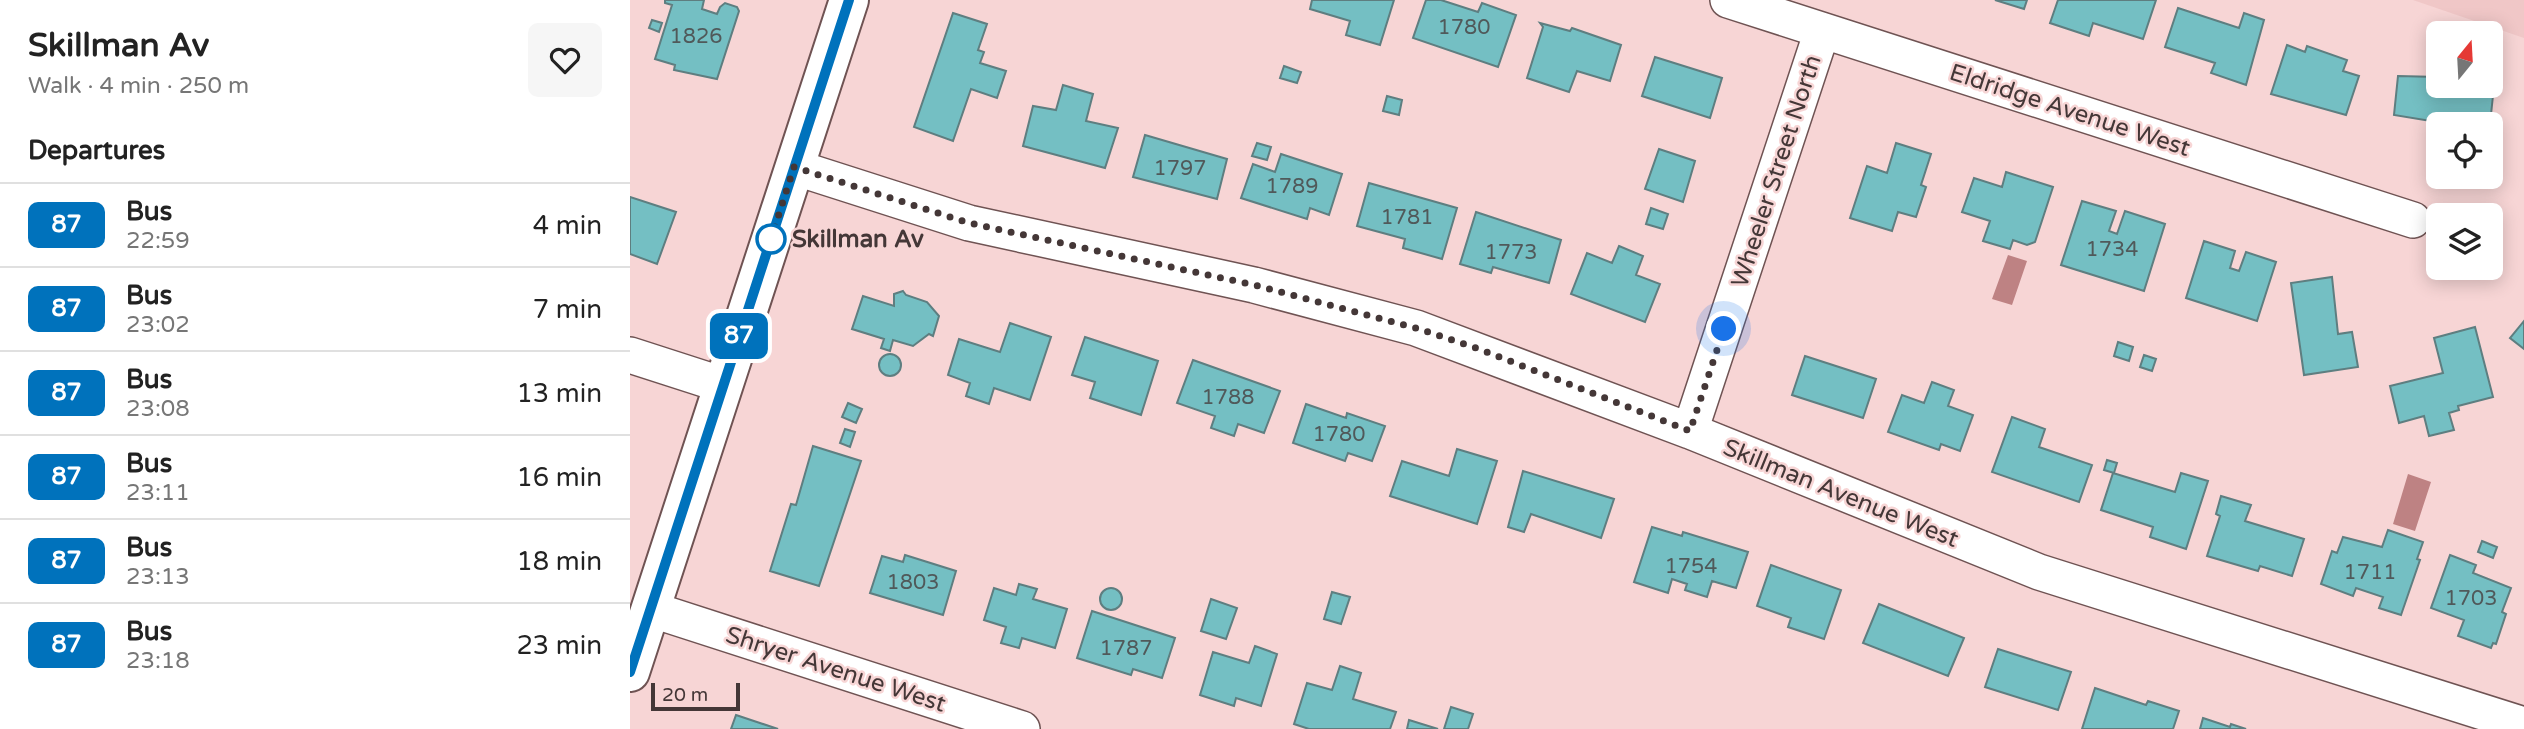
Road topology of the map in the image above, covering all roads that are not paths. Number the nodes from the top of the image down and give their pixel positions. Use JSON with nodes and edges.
{"nodes":[{"id":1,"x":849,"y":0,"type":"edge"},
{"id":2,"x":1727,"y":0,"type":"edge"},
{"id":3,"x":1822,"y":31,"type":"junction"},
{"id":4,"x":794,"y":167,"type":"junction"},
{"id":5,"x":2413,"y":220,"type":"dead end"},
{"id":6,"x":630,"y":355,"type":"edge"},
{"id":7,"x":723,"y":385,"type":"junction"},
{"id":8,"x":1690,"y":431,"type":"junction"},
{"id":9,"x":650,"y":609,"type":"junction"},
{"id":10,"x":630,"y":672,"type":"edge"},
{"id":11,"x":2501,"y":723,"type":"edge"},
{"id":12,"x":1022,"y":729,"type":"edge"}],
"edges":[{"from":1,"to":4,"type":"street"},
{"from":2,"to":3,"type":"street","name":"Eldridge Avenue West"},
{"from":3,"to":5,"type":"street","name":"Eldridge Avenue West"},
{"from":3,"to":8,"type":"street","name":"Wheeler Street North"},
{"from":4,"to":7,"type":"street"},
{"from":4,"to":8,"type":"street","name":"Skillman Avenue West"},
{"from":6,"to":7,"type":"street"},
{"from":7,"to":9,"type":"street"},
{"from":8,"to":11,"type":"street","name":"Skillman Avenue West"},
{"from":9,"to":10,"type":"street"},
{"from":9,"to":12,"type":"street","name":"Shryer Avenue West"}]}
